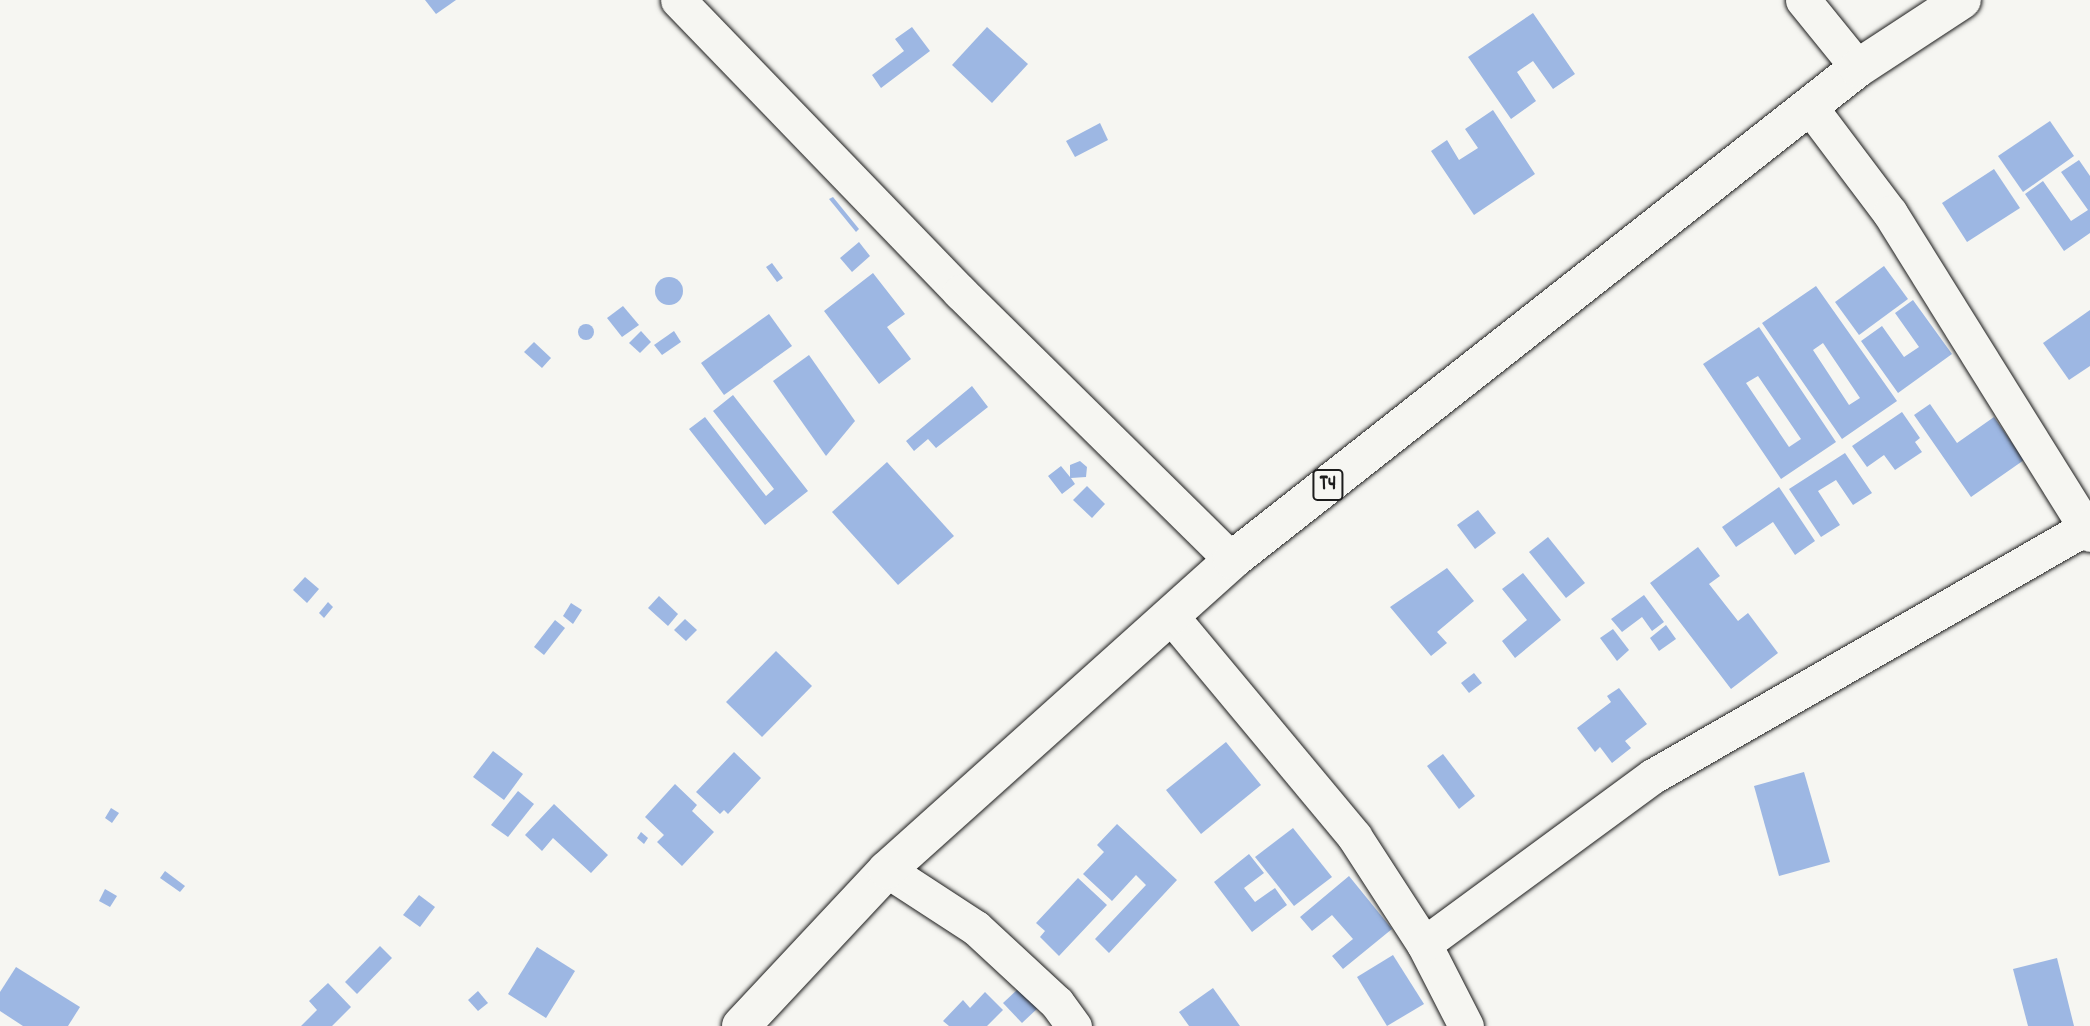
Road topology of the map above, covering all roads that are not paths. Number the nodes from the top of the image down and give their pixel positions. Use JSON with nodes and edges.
{"nodes":[{"id":1,"x":678,"y":0,"type":"edge"},
{"id":2,"x":1803,"y":0,"type":"edge"},
{"id":3,"x":1962,"y":0,"type":"edge"},
{"id":4,"x":1858,"y":68,"type":"junction"},
{"id":5,"x":1810,"y":107,"type":"junction"},
{"id":6,"x":2088,"y":531,"type":"edge"},
{"id":7,"x":1231,"y":560,"type":"junction"},
{"id":8,"x":1170,"y":615,"type":"junction"},
{"id":9,"x":887,"y":870,"type":"junction"},
{"id":10,"x":1424,"y":944,"type":"junction"},
{"id":11,"x":741,"y":1026,"type":"edge"},
{"id":12,"x":1074,"y":1026,"type":"edge"},
{"id":13,"x":1466,"y":1026,"type":"edge"}],
"edges":[{"from":1,"to":7,"type":"street"},
{"from":2,"to":4,"type":"street"},
{"from":3,"to":4,"type":"highway","number":"T4"},
{"from":4,"to":5,"type":"highway","number":"T4"},
{"from":5,"to":6,"type":"street"},
{"from":5,"to":7,"type":"highway","number":"T4"},
{"from":6,"to":10,"type":"street"},
{"from":7,"to":8,"type":"highway","number":"T4"},
{"from":8,"to":9,"type":"highway","number":"T4"},
{"from":8,"to":10,"type":"street"},
{"from":9,"to":11,"type":"highway","number":"T4"},
{"from":9,"to":12,"type":"street"},
{"from":10,"to":13,"type":"street"}]}
